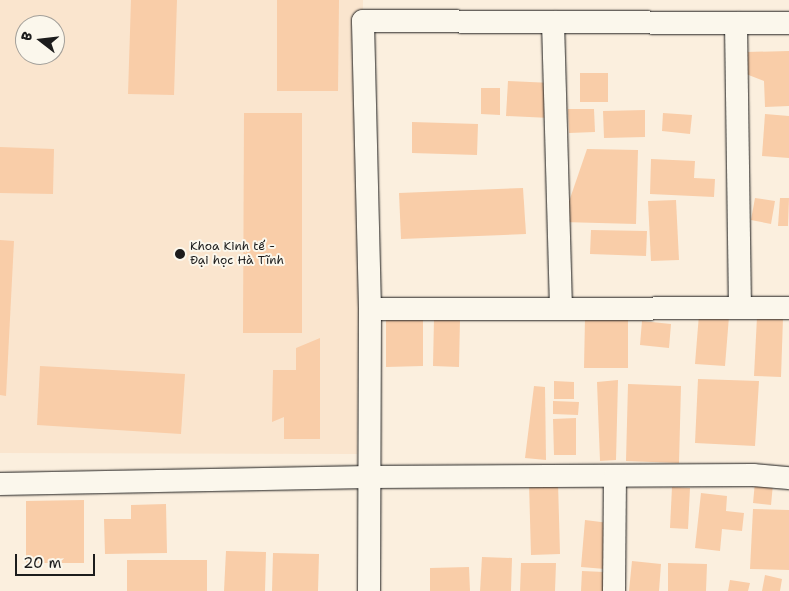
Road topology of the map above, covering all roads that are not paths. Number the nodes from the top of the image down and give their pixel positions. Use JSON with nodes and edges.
{"nodes":[{"id":1,"x":554,"y":22,"type":"junction"},
{"id":2,"x":736,"y":22,"type":"junction"},
{"id":3,"x":789,"y":23,"type":"edge"},
{"id":4,"x":561,"y":308,"type":"junction"},
{"id":5,"x":740,"y":308,"type":"junction"},
{"id":6,"x":789,"y":308,"type":"edge"},
{"id":7,"x":370,"y":309,"type":"junction"},
{"id":8,"x":615,"y":476,"type":"junction"},
{"id":9,"x":369,"y":477,"type":"junction"},
{"id":10,"x":789,"y":478,"type":"edge"},
{"id":11,"x":0,"y":484,"type":"edge"},
{"id":12,"x":369,"y":591,"type":"edge"},
{"id":13,"x":614,"y":591,"type":"edge"}],
"edges":[{"from":1,"to":2,"type":"street"},
{"from":1,"to":4,"type":"street"},
{"from":1,"to":7,"type":"street"},
{"from":2,"to":3,"type":"street"},
{"from":2,"to":5,"type":"street"},
{"from":4,"to":5,"type":"street"},
{"from":4,"to":7,"type":"street"},
{"from":5,"to":6,"type":"street"},
{"from":7,"to":9,"type":"street"},
{"from":8,"to":9,"type":"street"},
{"from":8,"to":10,"type":"street"},
{"from":8,"to":13,"type":"street"},
{"from":9,"to":11,"type":"street"},
{"from":9,"to":12,"type":"street"}]}
